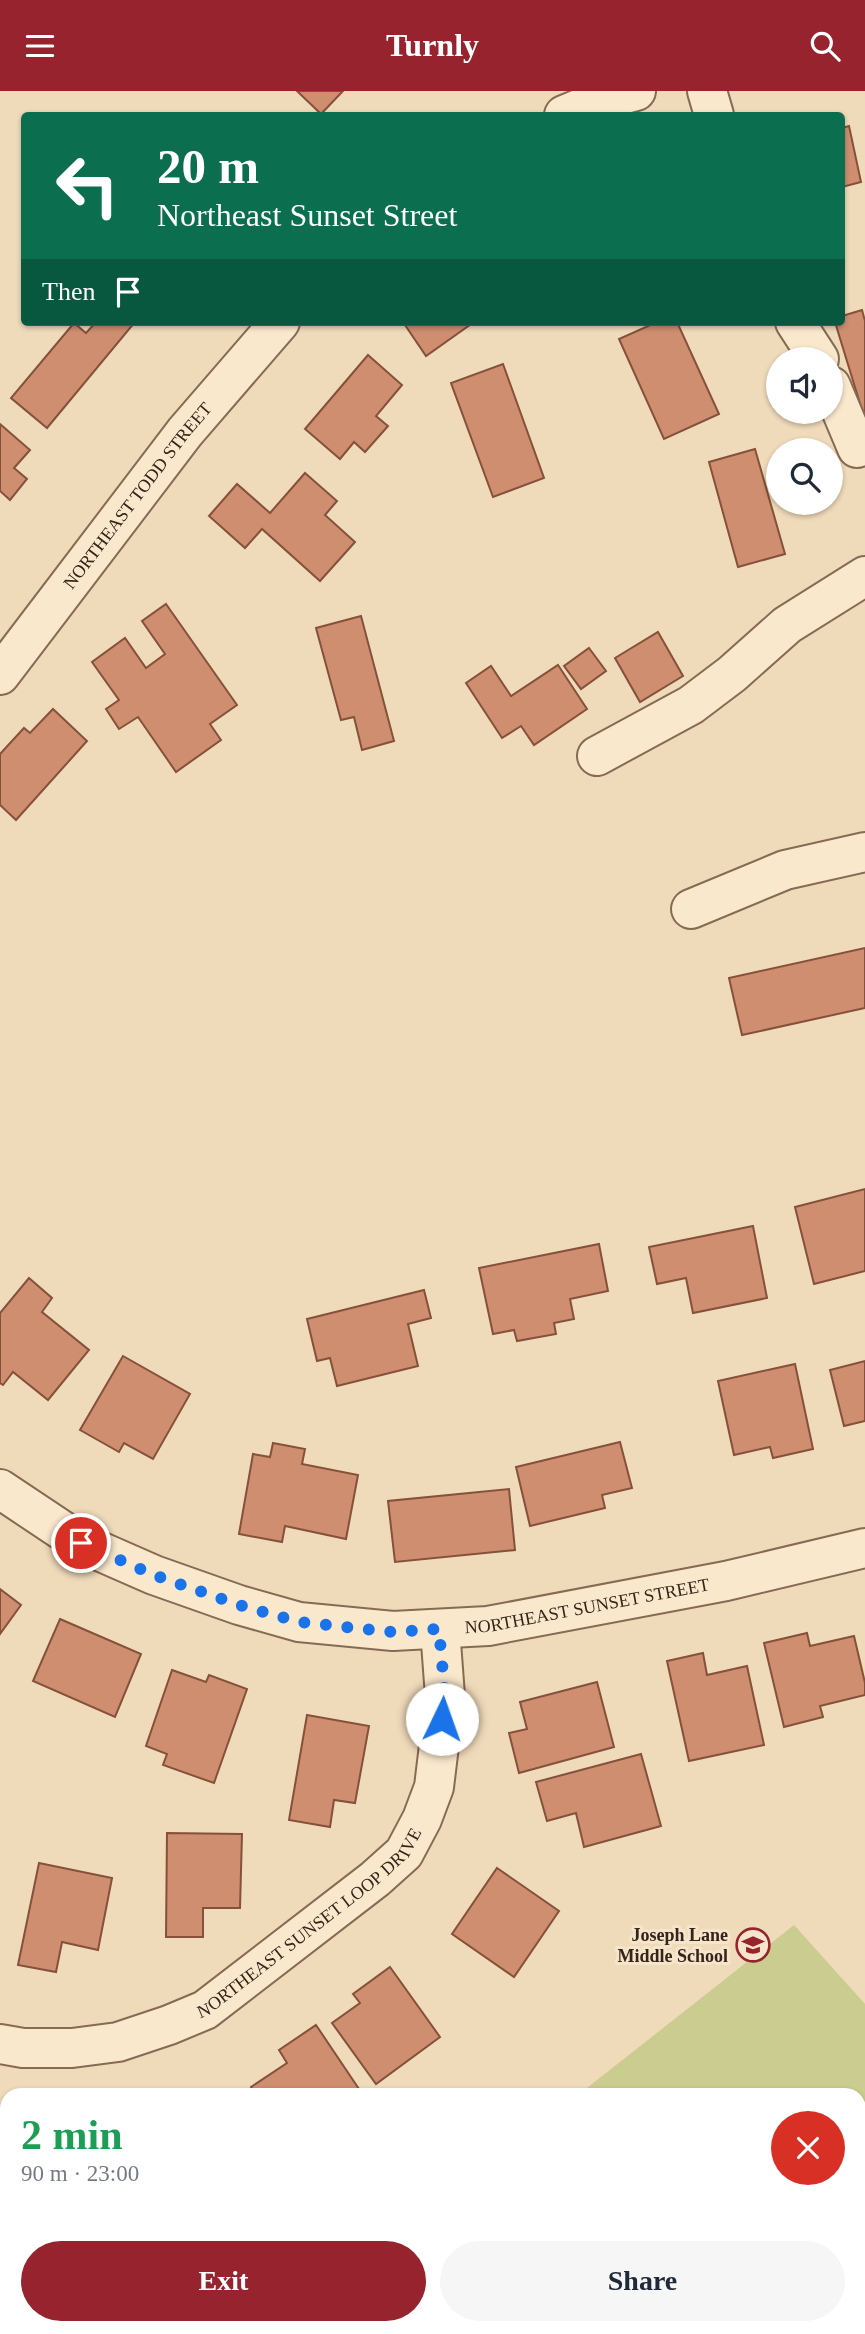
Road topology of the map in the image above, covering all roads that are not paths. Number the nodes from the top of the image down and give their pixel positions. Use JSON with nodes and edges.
{"nodes":[{"id":1,"x":636,"y":91,"type":"edge"},
{"id":2,"x":707,"y":91,"type":"edge"},
{"id":3,"x":571,"y":112,"type":"edge"},
{"id":4,"x":713,"y":112,"type":"edge"},
{"id":5,"x":277,"y":326,"type":"edge"},
{"id":6,"x":798,"y":326,"type":"edge"},
{"id":7,"x":812,"y":347,"type":"edge"},
{"id":8,"x":843,"y":415,"type":"edge"},
{"id":9,"x":857,"y":448,"type":"dead end"},
{"id":10,"x":865,"y":576,"type":"edge"},
{"id":11,"x":0,"y":675,"type":"edge"},
{"id":12,"x":597,"y":756,"type":"dead end"},
{"id":13,"x":865,"y":852,"type":"edge"},
{"id":14,"x":691,"y":909,"type":"dead end"},
{"id":15,"x":0,"y":1489,"type":"edge"},
{"id":16,"x":865,"y":1548,"type":"edge"},
{"id":17,"x":439,"y":1629,"type":"junction"},
{"id":18,"x":0,"y":2044,"type":"edge"}],
"edges":[{"from":1,"to":3,"type":"street"},
{"from":2,"to":4,"type":"street"},
{"from":5,"to":11,"type":"street","name":"NORTHEAST TODD STREET"},
{"from":6,"to":7,"type":"street"},
{"from":8,"to":9,"type":"street"},
{"from":10,"to":12,"type":"street"},
{"from":13,"to":14,"type":"street"},
{"from":15,"to":17,"type":"street","name":"NORTHEAST SUNSET STREET"},
{"from":16,"to":17,"type":"street","name":"NORTHEAST SUNSET STREET"},
{"from":17,"to":18,"type":"street","name":"NORTHEAST SUNSET LOOP DRIVE"}]}
